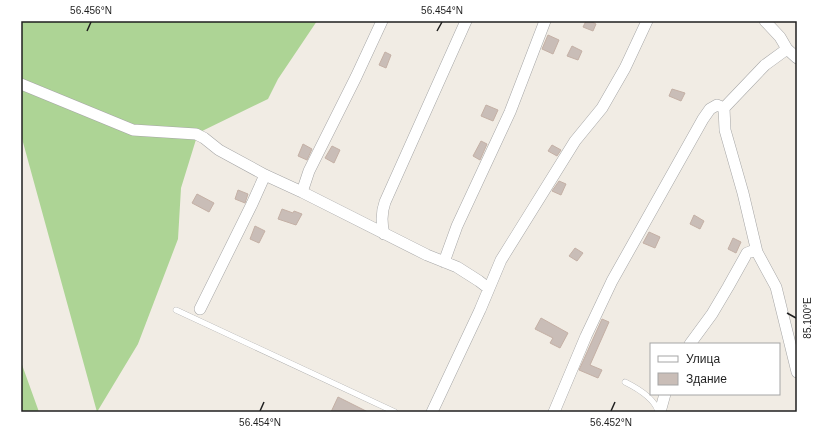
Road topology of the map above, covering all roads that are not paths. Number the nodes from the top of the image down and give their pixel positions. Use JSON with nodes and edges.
{"nodes":[{"id":1,"x":382,"y":21,"type":"edge"},
{"id":2,"x":466,"y":21,"type":"edge"},
{"id":3,"x":546,"y":21,"type":"edge"},
{"id":4,"x":646,"y":21,"type":"edge"},
{"id":5,"x":765,"y":21,"type":"edge"},
{"id":6,"x":786,"y":49,"type":"junction"},
{"id":7,"x":797,"y":58,"type":"edge"},
{"id":8,"x":21,"y":84,"type":"edge"},
{"id":9,"x":724,"y":108,"type":"junction"},
{"id":10,"x":265,"y":175,"type":"junction"},
{"id":11,"x":302,"y":192,"type":"junction"},
{"id":12,"x":384,"y":234,"type":"junction"},
{"id":13,"x":757,"y":252,"type":"junction"},
{"id":14,"x":444,"y":262,"type":"junction"},
{"id":15,"x":488,"y":288,"type":"junction"},
{"id":16,"x":200,"y":309,"type":"dead end"},
{"id":17,"x":176,"y":310,"type":"dead end"},
{"id":18,"x":691,"y":343,"type":"edge"},
{"id":19,"x":797,"y":372,"type":"edge"},
{"id":20,"x":625,"y":382,"type":"dead end"},
{"id":21,"x":666,"y":395,"type":"edge"},
{"id":22,"x":395,"y":412,"type":"edge"},
{"id":23,"x":432,"y":412,"type":"edge"},
{"id":24,"x":554,"y":412,"type":"edge"},
{"id":25,"x":659,"y":412,"type":"edge"}],
"edges":[{"from":1,"to":11,"type":"street"},
{"from":2,"to":12,"type":"street"},
{"from":3,"to":14,"type":"street"},
{"from":4,"to":15,"type":"street"},
{"from":5,"to":6,"type":"street"},
{"from":6,"to":7,"type":"street"},
{"from":6,"to":9,"type":"street"},
{"from":8,"to":10,"type":"street"},
{"from":9,"to":13,"type":"street"},
{"from":9,"to":24,"type":"street"},
{"from":10,"to":11,"type":"street"},
{"from":10,"to":16,"type":"street"},
{"from":11,"to":12,"type":"street"},
{"from":12,"to":14,"type":"street"},
{"from":13,"to":18,"type":"street"},
{"from":13,"to":19,"type":"street"},
{"from":14,"to":15,"type":"street"},
{"from":15,"to":23,"type":"street"},
{"from":17,"to":22,"type":"lane"},
{"from":20,"to":25,"type":"lane"},
{"from":21,"to":25,"type":"street"}]}
